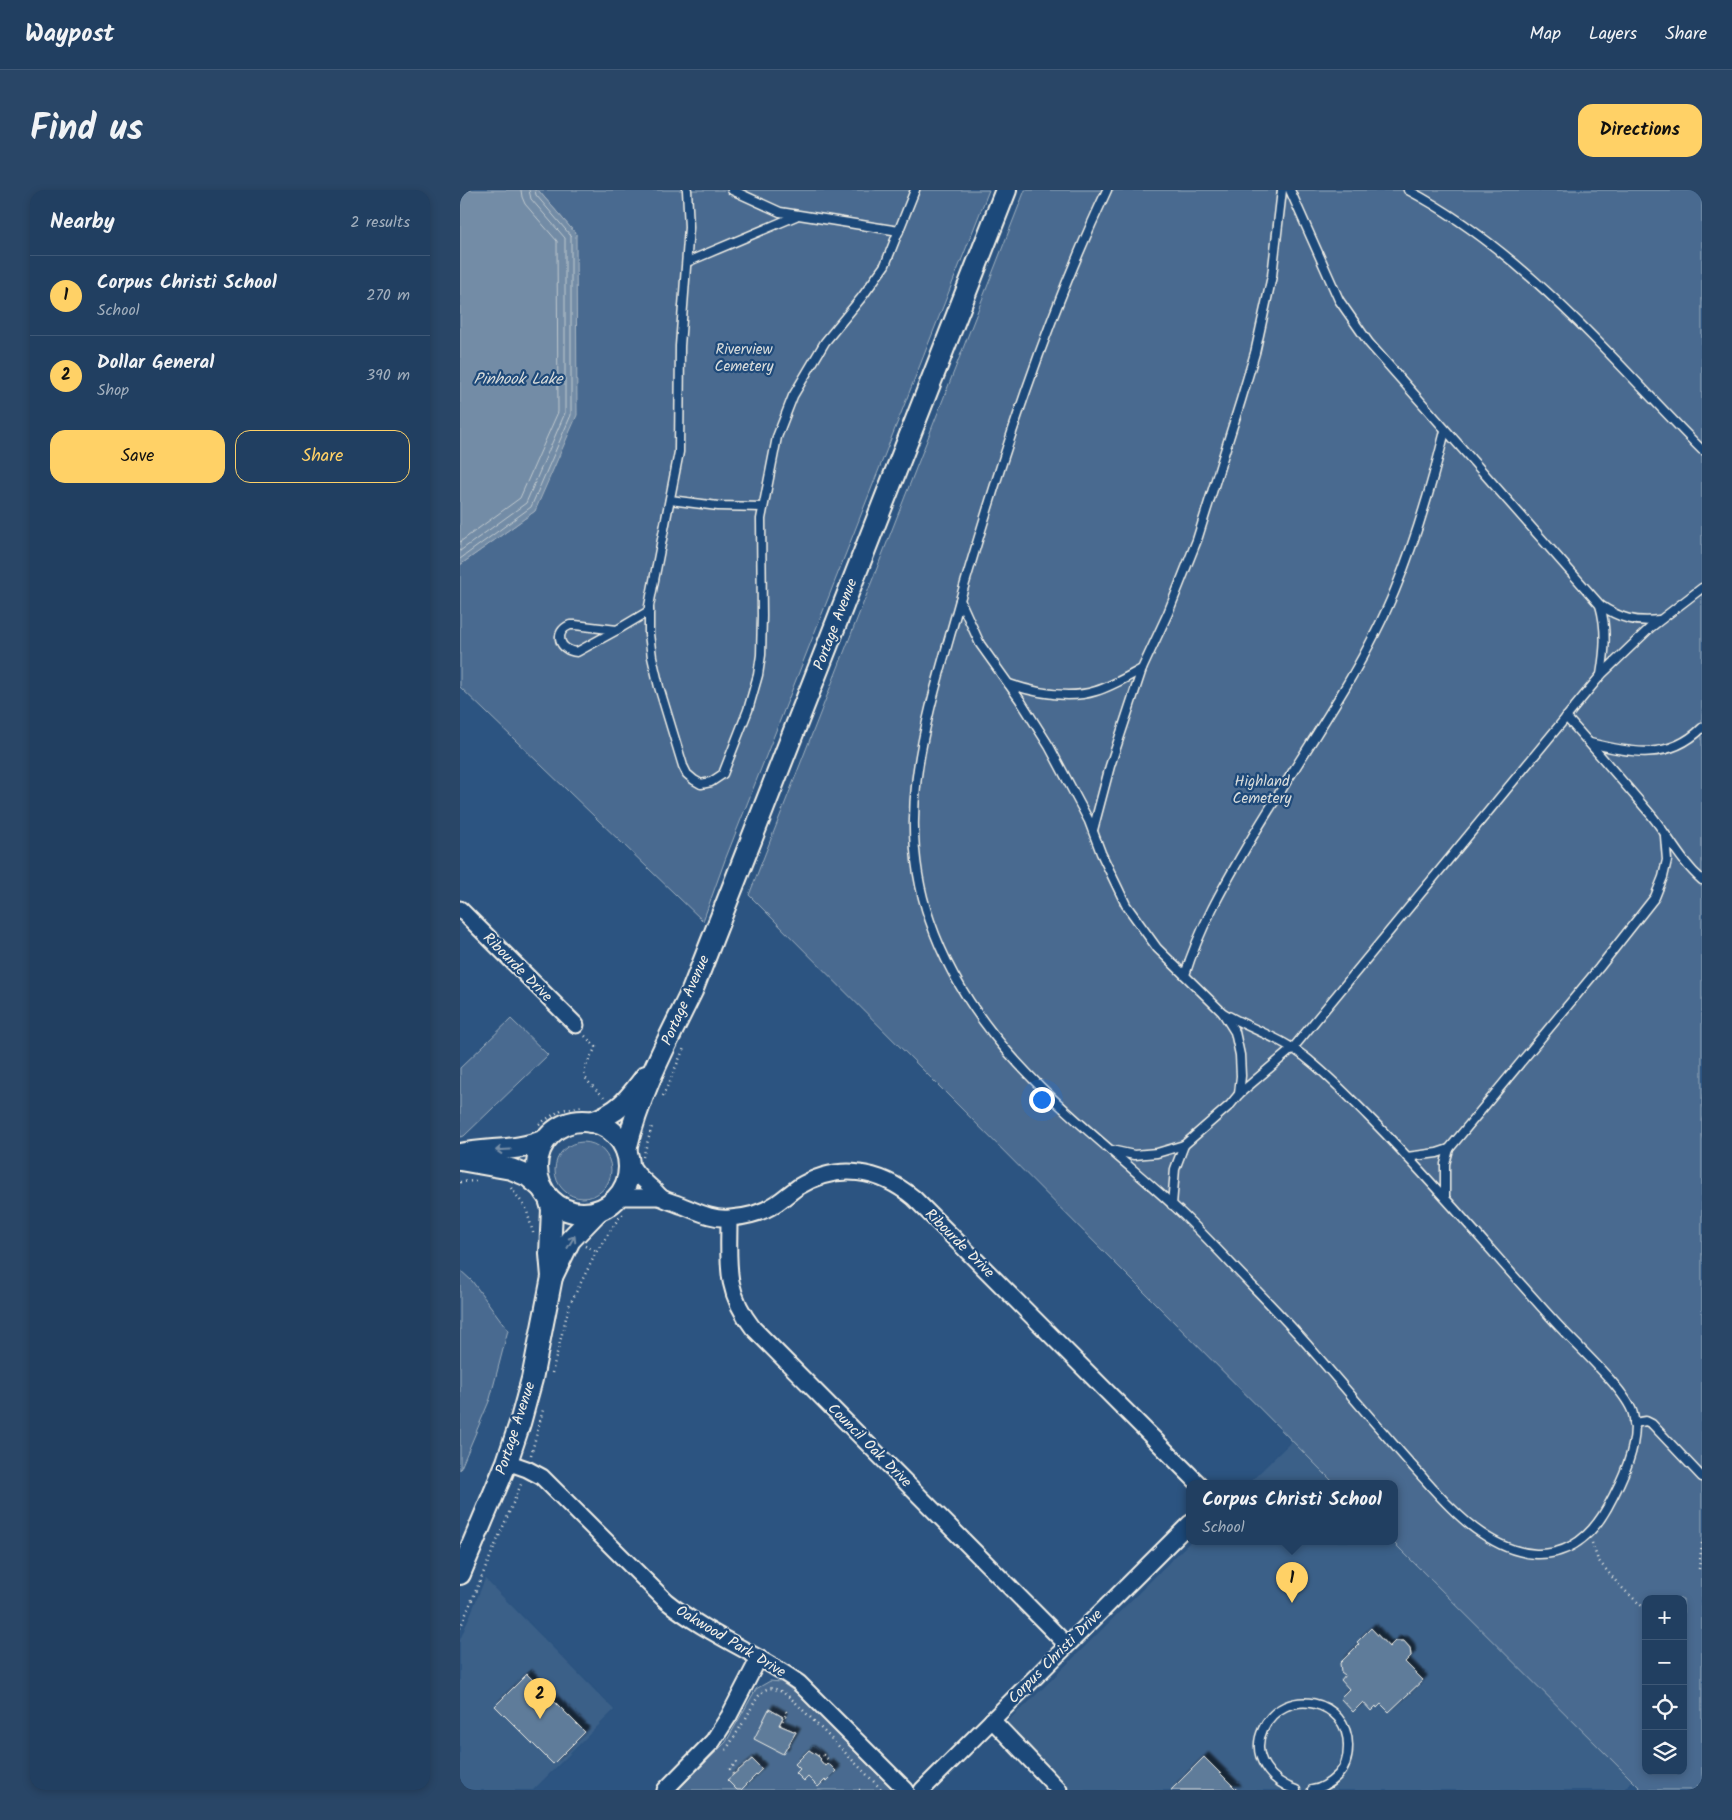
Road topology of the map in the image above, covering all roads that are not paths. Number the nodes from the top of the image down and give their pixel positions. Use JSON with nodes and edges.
{"nodes":[{"id":1,"x":687,"y":190,"type":"edge"},
{"id":2,"x":732,"y":190,"type":"edge"},
{"id":3,"x":915,"y":190,"type":"edge"},
{"id":4,"x":1006,"y":190,"type":"edge"},
{"id":5,"x":1107,"y":190,"type":"edge"},
{"id":6,"x":1282,"y":190,"type":"edge"},
{"id":7,"x":1290,"y":190,"type":"edge"},
{"id":8,"x":1408,"y":190,"type":"edge"},
{"id":9,"x":796,"y":216,"type":"junction"},
{"id":10,"x":899,"y":231,"type":"junction"},
{"id":11,"x":687,"y":262,"type":"junction"},
{"id":12,"x":1445,"y":431,"type":"junction"},
{"id":13,"x":1702,"y":450,"type":"edge"},
{"id":14,"x":670,"y":500,"type":"junction"},
{"id":15,"x":763,"y":507,"type":"junction"},
{"id":16,"x":1702,"y":588,"type":"edge"},
{"id":17,"x":960,"y":600,"type":"junction"},
{"id":18,"x":1600,"y":605,"type":"junction"},
{"id":19,"x":649,"y":611,"type":"junction"},
{"id":20,"x":1661,"y":620,"type":"junction"},
{"id":21,"x":617,"y":630,"type":"junction"},
{"id":22,"x":1142,"y":669,"type":"junction"},
{"id":23,"x":1601,"y":675,"type":"junction"},
{"id":24,"x":1008,"y":684,"type":"junction"},
{"id":25,"x":1566,"y":717,"type":"junction"},
{"id":26,"x":1702,"y":728,"type":"edge"},
{"id":27,"x":1590,"y":743,"type":"junction"},
{"id":28,"x":1093,"y":830,"type":"junction"},
{"id":29,"x":1665,"y":836,"type":"junction"},
{"id":30,"x":1702,"y":880,"type":"edge"},
{"id":31,"x":460,"y":909,"type":"edge"},
{"id":32,"x":1185,"y":975,"type":"junction"},
{"id":33,"x":1223,"y":1013,"type":"junction"},
{"id":34,"x":576,"y":1025,"type":"road end"},
{"id":35,"x":1293,"y":1048,"type":"junction"},
{"id":36,"x":660,"y":1056,"type":"junction"},
{"id":37,"x":1238,"y":1094,"type":"junction"},
{"id":38,"x":590,"y":1114,"type":"junction"},
{"id":39,"x":541,"y":1133,"type":"junction"},
{"id":40,"x":1184,"y":1145,"type":"junction"},
{"id":41,"x":1449,"y":1149,"type":"junction"},
{"id":42,"x":1110,"y":1150,"type":"junction"},
{"id":43,"x":460,"y":1154,"type":"edge"},
{"id":44,"x":627,"y":1156,"type":"junction"},
{"id":45,"x":1407,"y":1157,"type":"junction"},
{"id":46,"x":460,"y":1160,"type":"edge"},
{"id":47,"x":545,"y":1193,"type":"junction"},
{"id":48,"x":618,"y":1197,"type":"junction"},
{"id":49,"x":661,"y":1197,"type":"junction"},
{"id":50,"x":1444,"y":1197,"type":"junction"},
{"id":51,"x":1172,"y":1205,"type":"junction"},
{"id":52,"x":597,"y":1212,"type":"junction"},
{"id":53,"x":729,"y":1219,"type":"junction"},
{"id":54,"x":552,"y":1277,"type":"junction"},
{"id":55,"x":1634,"y":1423,"type":"junction"},
{"id":56,"x":506,"y":1462,"type":"junction"},
{"id":57,"x":1702,"y":1476,"type":"edge"},
{"id":58,"x":1195,"y":1480,"type":"edge"},
{"id":59,"x":1186,"y":1527,"type":"edge"},
{"id":60,"x":460,"y":1574,"type":"edge"},
{"id":61,"x":1067,"y":1645,"type":"junction"},
{"id":62,"x":759,"y":1658,"type":"junction"},
{"id":63,"x":992,"y":1720,"type":"junction"},
{"id":64,"x":665,"y":1790,"type":"edge"},
{"id":65,"x":906,"y":1790,"type":"edge"},
{"id":66,"x":922,"y":1790,"type":"edge"},
{"id":67,"x":1059,"y":1790,"type":"edge"},
{"id":68,"x":1296,"y":1790,"type":"edge"},
{"id":69,"x":1312,"y":1790,"type":"edge"}],
"edges":[{"from":1,"to":11,"type":"lane"},
{"from":2,"to":9,"type":"lane"},
{"from":3,"to":10,"type":"lane"},
{"from":4,"to":36,"type":"main road","name":"Portage Avenue"},
{"from":5,"to":17,"type":"lane"},
{"from":6,"to":22,"type":"lane"},
{"from":7,"to":12,"type":"lane"},
{"from":8,"to":13,"type":"lane"},
{"from":9,"to":10,"type":"lane"},
{"from":9,"to":11,"type":"lane"},
{"from":10,"to":15,"type":"lane"},
{"from":11,"to":14,"type":"lane"},
{"from":12,"to":18,"type":"lane"},
{"from":12,"to":32,"type":"lane"},
{"from":14,"to":15,"type":"lane"},
{"from":14,"to":19,"type":"lane"},
{"from":15,"to":19,"type":"lane"},
{"from":16,"to":20,"type":"lane"},
{"from":17,"to":24,"type":"lane"},
{"from":17,"to":42,"type":"lane"},
{"from":18,"to":20,"type":"lane"},
{"from":18,"to":23,"type":"lane"},
{"from":19,"to":21,"type":"lane"},
{"from":20,"to":23,"type":"lane"},
{"from":21,"to":21,"type":"lane"},
{"from":22,"to":24,"type":"lane"},
{"from":22,"to":28,"type":"lane"},
{"from":23,"to":25,"type":"lane"},
{"from":24,"to":28,"type":"lane"},
{"from":25,"to":27,"type":"lane"},
{"from":25,"to":35,"type":"lane"},
{"from":26,"to":27,"type":"lane"},
{"from":27,"to":29,"type":"lane"},
{"from":28,"to":32,"type":"lane"},
{"from":29,"to":30,"type":"lane"},
{"from":29,"to":41,"type":"lane"},
{"from":31,"to":34,"type":"street","name":"Ribourde Drive"},
{"from":32,"to":33,"type":"lane"},
{"from":33,"to":35,"type":"lane"},
{"from":33,"to":37,"type":"lane"},
{"from":35,"to":37,"type":"lane"},
{"from":35,"to":45,"type":"lane"},
{"from":36,"to":38,"type":"main road","name":"Portage Avenue"},
{"from":36,"to":44,"type":"main road","name":"Portage Avenue"},
{"from":37,"to":40,"type":"lane"},
{"from":38,"to":39,"type":"main road"},
{"from":38,"to":44,"type":"main road"},
{"from":39,"to":43,"type":"main road","one_way":true},
{"from":39,"to":47,"type":"main road"},
{"from":40,"to":42,"type":"lane"},
{"from":40,"to":51,"type":"lane"},
{"from":41,"to":45,"type":"lane"},
{"from":41,"to":50,"type":"lane"},
{"from":42,"to":51,"type":"lane"},
{"from":44,"to":48,"type":"main road"},
{"from":44,"to":49,"type":"street","name":"Ribourde Drive"},
{"from":45,"to":50,"type":"lane"},
{"from":46,"to":47,"type":"main road"},
{"from":47,"to":52,"type":"main road"},
{"from":47,"to":54,"type":"main road","name":"Portage Avenue"},
{"from":48,"to":49,"type":"street","name":"Ribourde Drive"},
{"from":48,"to":52,"type":"main road"},
{"from":49,"to":53,"type":"street","name":"Ribourde Drive"},
{"from":50,"to":55,"type":"lane"},
{"from":51,"to":55,"type":"lane"},
{"from":54,"to":52,"type":"main road","name":"Portage Avenue","one_way":true},
{"from":53,"to":58,"type":"street","name":"Ribourde Drive"},
{"from":53,"to":61,"type":"street","name":"Council Oak Drive"},
{"from":54,"to":56,"type":"main road","name":"Portage Avenue"},
{"from":55,"to":57,"type":"lane"},
{"from":56,"to":60,"type":"main road","name":"Portage Avenue"},
{"from":56,"to":62,"type":"street","name":"Oakwood Park Drive"},
{"from":59,"to":61,"type":"street","name":"Corpus Christi Drive"},
{"from":61,"to":63,"type":"street","name":"Corpus Christi Drive"},
{"from":62,"to":64,"type":"street"},
{"from":62,"to":65,"type":"street","name":"Oakwood Park Drive"},
{"from":63,"to":66,"type":"street","name":"Corpus Christi Drive"},
{"from":63,"to":67,"type":"street"},
{"from":68,"to":69,"type":"lane"}]}
